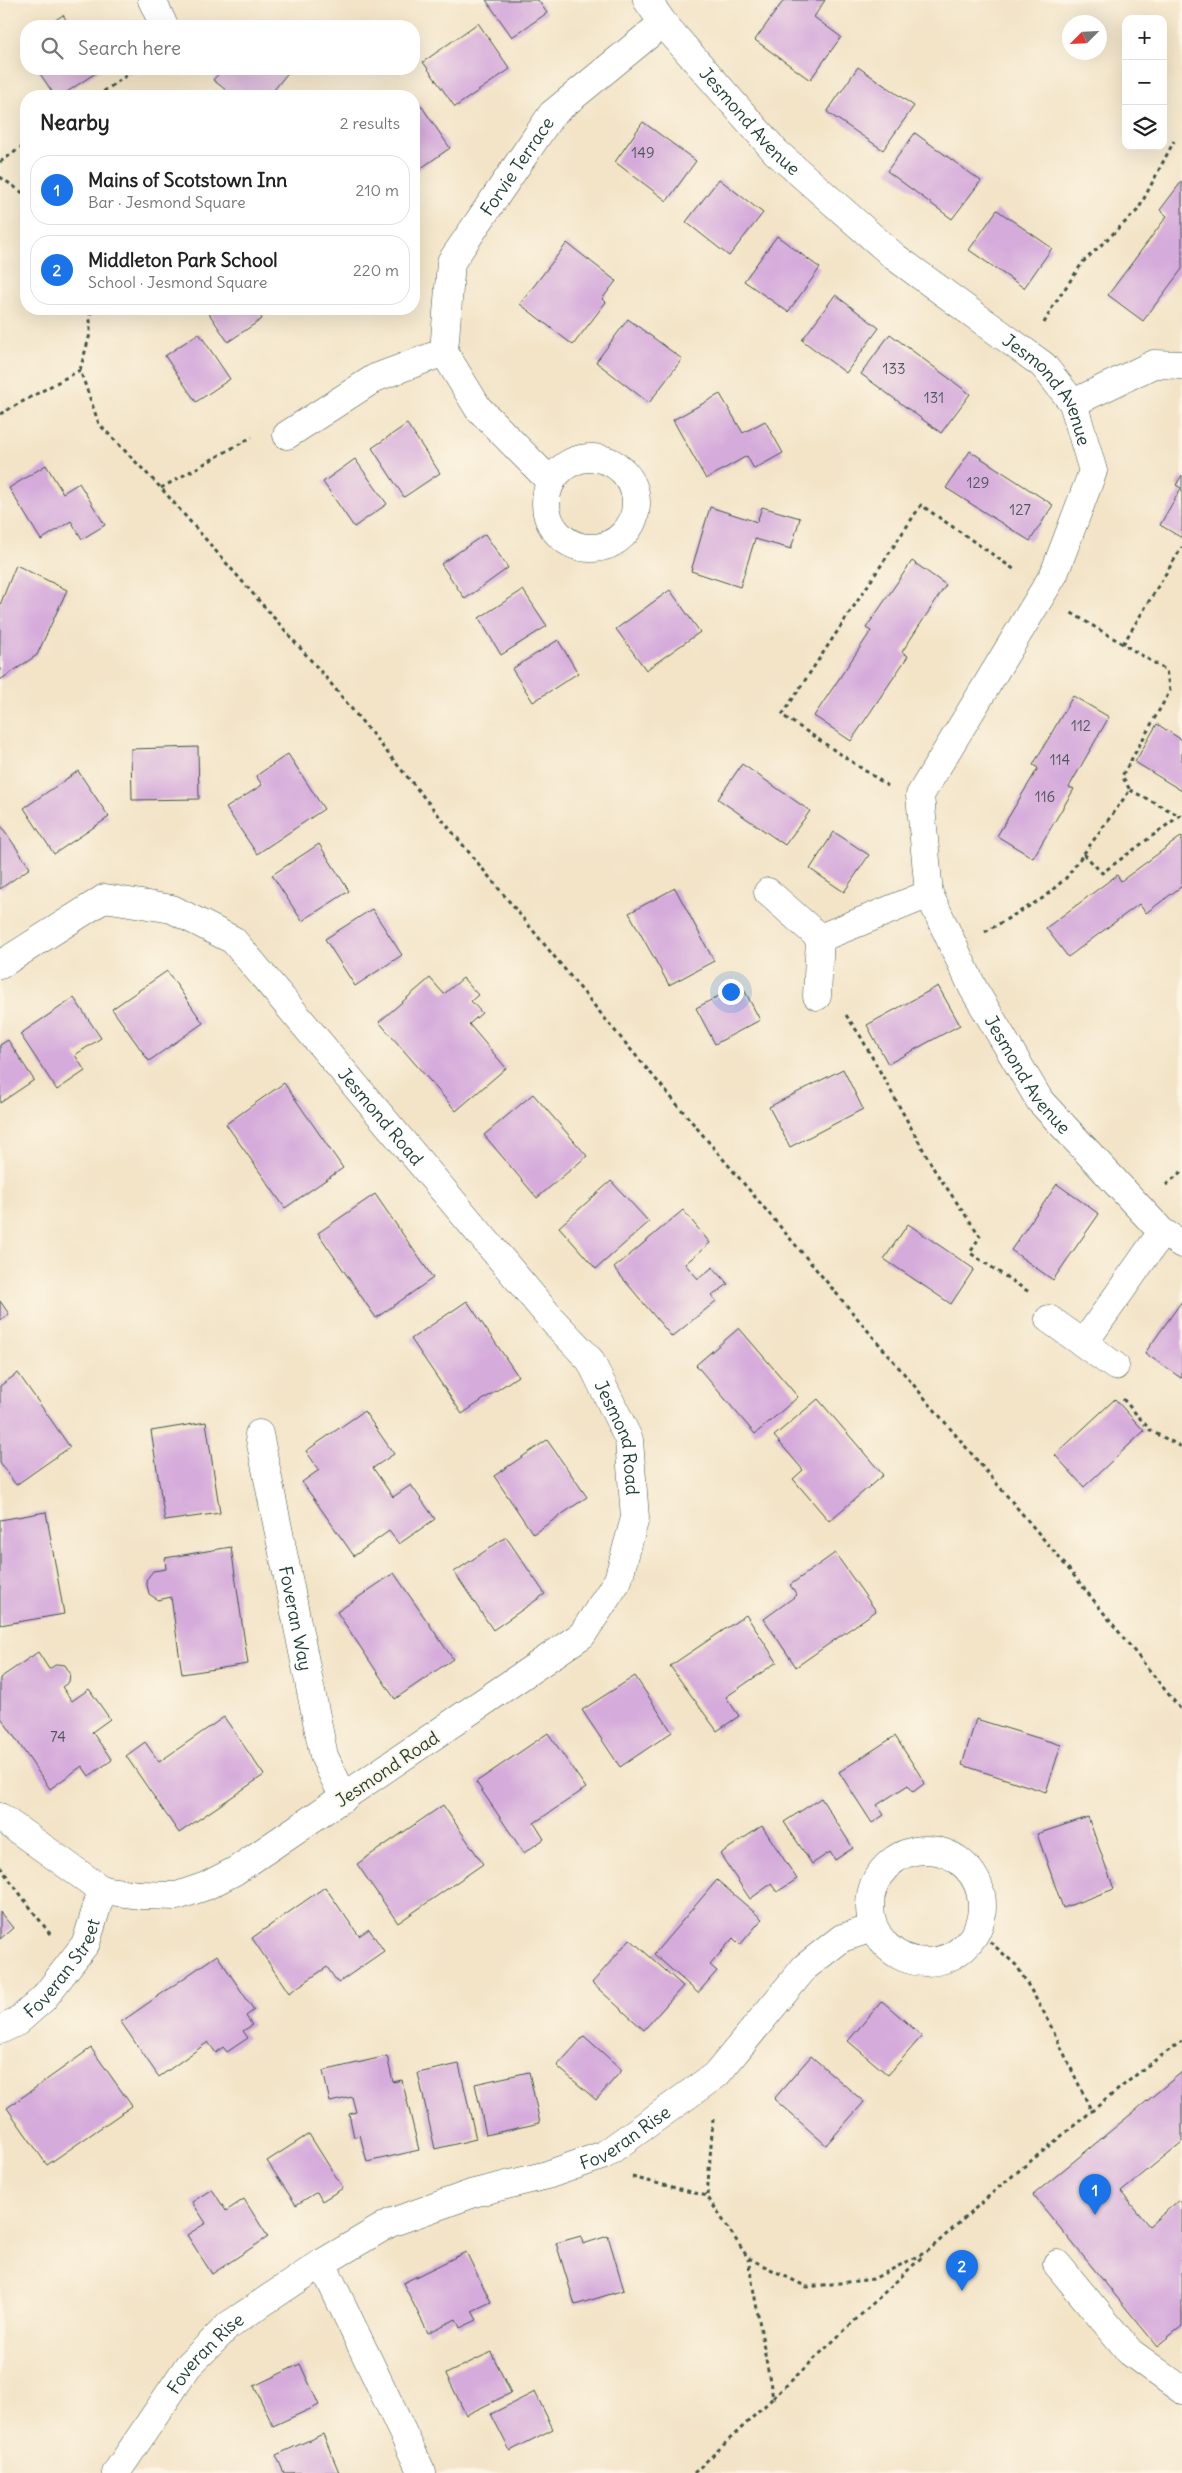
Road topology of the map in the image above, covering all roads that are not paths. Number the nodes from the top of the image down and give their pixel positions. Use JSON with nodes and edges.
{"nodes":[{"id":1,"x":152,"y":0,"type":"edge"},
{"id":2,"x":647,"y":0,"type":"edge"},
{"id":3,"x":161,"y":20,"type":"edge"},
{"id":4,"x":663,"y":23,"type":"junction"},
{"id":5,"x":444,"y":352,"type":"junction"},
{"id":6,"x":1182,"y":365,"type":"edge"},
{"id":7,"x":1073,"y":403,"type":"junction"},
{"id":8,"x":287,"y":435,"type":"road end"},
{"id":9,"x":551,"y":482,"type":"dead end"},
{"id":10,"x":768,"y":892,"type":"dead end"},
{"id":11,"x":929,"y":894,"type":"junction"},
{"id":12,"x":820,"y":938,"type":"junction"},
{"id":13,"x":0,"y":965,"type":"edge"},
{"id":14,"x":817,"y":996,"type":"road end"},
{"id":15,"x":1172,"y":1238,"type":"edge"},
{"id":16,"x":1049,"y":1319,"type":"road end"},
{"id":17,"x":1084,"y":1343,"type":"junction"},
{"id":18,"x":1115,"y":1366,"type":"road end"},
{"id":19,"x":259,"y":1434,"type":"dead end"},
{"id":20,"x":344,"y":1798,"type":"junction"},
{"id":21,"x":0,"y":1818,"type":"edge"},
{"id":22,"x":102,"y":1890,"type":"junction"},
{"id":23,"x":873,"y":1928,"type":"junction"},
{"id":24,"x":0,"y":2030,"type":"edge"},
{"id":25,"x":322,"y":2262,"type":"junction"},
{"id":26,"x":1057,"y":2264,"type":"dead end"},
{"id":27,"x":1182,"y":2390,"type":"edge"},
{"id":28,"x":116,"y":2473,"type":"edge"},
{"id":29,"x":422,"y":2473,"type":"edge"}],
"edges":[{"from":1,"to":3,"type":"street"},
{"from":2,"to":4,"type":"street","name":"Jesmond Avenue"},
{"from":4,"to":5,"type":"street","name":"Forvie Terrace"},
{"from":4,"to":7,"type":"street","name":"Jesmond Avenue"},
{"from":5,"to":8,"type":"street"},
{"from":5,"to":9,"type":"street"},
{"from":6,"to":7,"type":"street"},
{"from":7,"to":11,"type":"street","name":"Jesmond Avenue"},
{"from":10,"to":12,"type":"street"},
{"from":11,"to":12,"type":"street"},
{"from":11,"to":15,"type":"street","name":"Jesmond Avenue"},
{"from":12,"to":14,"type":"street"},
{"from":13,"to":20,"type":"street","name":"Jesmond Road"},
{"from":15,"to":17,"type":"street","name":"Jesmond Avenue"},
{"from":16,"to":17,"type":"street"},
{"from":17,"to":18,"type":"street"},
{"from":19,"to":20,"type":"street","name":"Foveran Way"},
{"from":20,"to":22,"type":"street","name":"Jesmond Road"},
{"from":21,"to":22,"type":"street","name":"Jesmond Road"},
{"from":22,"to":24,"type":"street","name":"Foveran Street"},
{"from":23,"to":23,"type":"street"},
{"from":23,"to":25,"type":"street","name":"Foveran Rise"},
{"from":25,"to":28,"type":"street","name":"Foveran Rise"},
{"from":25,"to":29,"type":"street"},
{"from":26,"to":27,"type":"street"}]}
